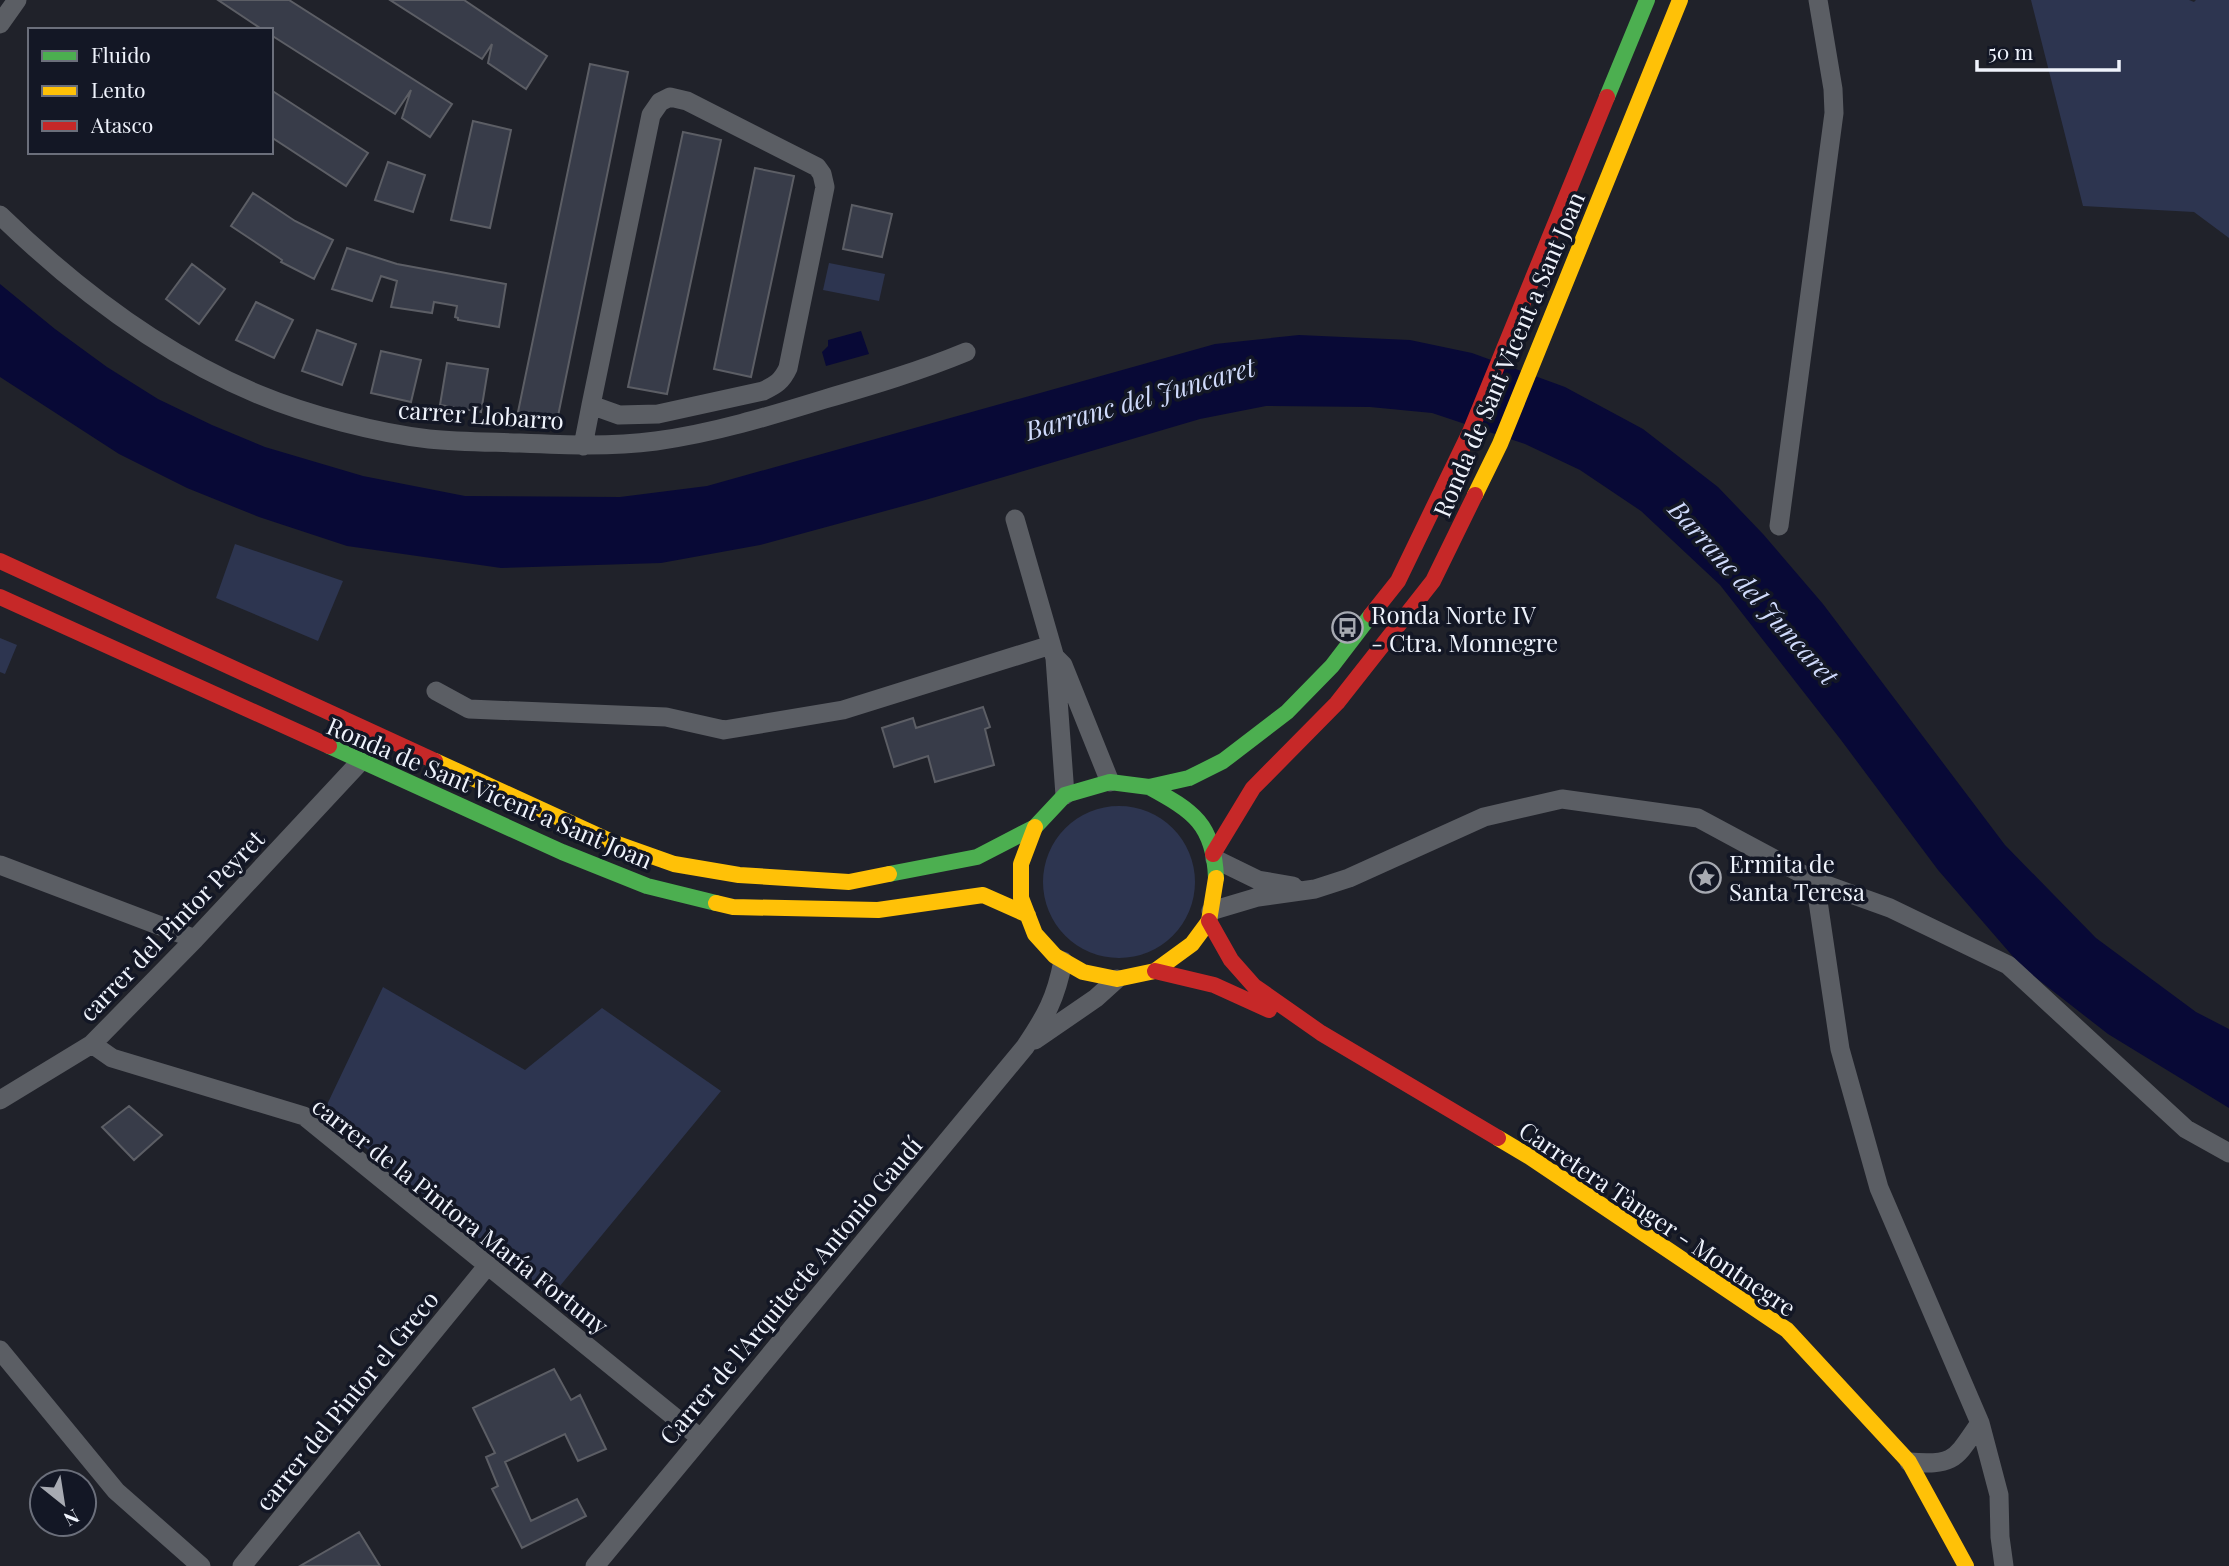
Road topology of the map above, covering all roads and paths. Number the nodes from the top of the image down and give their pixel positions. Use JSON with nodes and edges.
{"nodes":[{"id":1,"x":17,"y":0,"type":"edge"},
{"id":2,"x":1647,"y":0,"type":"edge"},
{"id":3,"x":1680,"y":0,"type":"edge"},
{"id":4,"x":1818,"y":0,"type":"edge"},
{"id":5,"x":0,"y":24,"type":"edge"},
{"id":6,"x":0,"y":215,"type":"edge"},
{"id":7,"x":966,"y":352,"type":"dead end"},
{"id":8,"x":591,"y":405,"type":"junction"},
{"id":9,"x":583,"y":446,"type":"junction"},
{"id":10,"x":1015,"y":519,"type":"dead end"},
{"id":11,"x":1779,"y":526,"type":"dead end"},
{"id":12,"x":0,"y":561,"type":"edge"},
{"id":13,"x":0,"y":597,"type":"edge"},
{"id":14,"x":1053,"y":651,"type":"junction"},
{"id":15,"x":436,"y":691,"type":"dead end"},
{"id":16,"x":360,"y":762,"type":"junction"},
{"id":17,"x":1110,"y":782,"type":"junction"},
{"id":18,"x":1149,"y":787,"type":"junction"},
{"id":19,"x":1065,"y":795,"type":"junction"},
{"id":20,"x":1035,"y":827,"type":"junction"},
{"id":21,"x":1214,"y":856,"type":"junction"},
{"id":22,"x":0,"y":865,"type":"edge"},
{"id":23,"x":1815,"y":881,"type":"junction"},
{"id":24,"x":1315,"y":889,"type":"junction"},
{"id":25,"x":1028,"y":915,"type":"junction"},
{"id":26,"x":1210,"y":916,"type":"junction"},
{"id":27,"x":195,"y":939,"type":"junction"},
{"id":28,"x":1063,"y":961,"type":"junction"},
{"id":29,"x":1155,"y":971,"type":"junction"},
{"id":30,"x":1116,"y":979,"type":"junction"},
{"id":31,"x":1321,"y":1033,"type":"junction"},
{"id":32,"x":92,"y":1044,"type":"junction"},
{"id":33,"x":1025,"y":1047,"type":"junction"},
{"id":34,"x":0,"y":1100,"type":"edge"},
{"id":35,"x":2229,"y":1153,"type":"edge"},
{"id":36,"x":488,"y":1265,"type":"junction"},
{"id":37,"x":0,"y":1350,"type":"edge"},
{"id":38,"x":1980,"y":1423,"type":"junction"},
{"id":39,"x":699,"y":1437,"type":"junction"},
{"id":40,"x":1909,"y":1462,"type":"junction"},
{"id":41,"x":2000,"y":1537,"type":"junction"},
{"id":42,"x":201,"y":1566,"type":"edge"},
{"id":43,"x":243,"y":1566,"type":"edge"},
{"id":44,"x":594,"y":1566,"type":"edge"},
{"id":45,"x":1966,"y":1566,"type":"edge"},
{"id":46,"x":1989,"y":1566,"type":"edge"},
{"id":47,"x":2004,"y":1566,"type":"edge"}],
"edges":[{"from":1,"to":5,"type":"street"},
{"from":2,"to":18,"type":"main road","name":"Ronda de Sant Vicent a Sant Joan"},
{"from":3,"to":21,"type":"main road","name":"Ronda de Sant Vicent a Sant Joan"},
{"from":4,"to":11,"type":"street"},
{"from":6,"to":9,"type":"street","name":"carrer Llobarro"},
{"from":7,"to":9,"type":"street","name":"carrer Llobarro"},
{"from":8,"to":8,"type":"street"},
{"from":8,"to":9,"type":"street"},
{"from":10,"to":14,"type":"street"},
{"from":12,"to":20,"type":"main road","name":"Ronda de Sant Vicent a Sant Joan"},
{"from":13,"to":16,"type":"main road","name":"Ronda de Sant Vicent a Sant Joan"},
{"from":14,"to":15,"type":"street"},
{"from":14,"to":17,"type":"street"},
{"from":14,"to":19,"type":"street"},
{"from":16,"to":25,"type":"main road","name":"Ronda de Sant Vicent a Sant Joan"},
{"from":16,"to":27,"type":"street","name":"carrer del Pintor Peyret"},
{"from":17,"to":18,"type":"main road","name":"Ronda de Sant Vicent a Sant Joan"},
{"from":17,"to":19,"type":"main road","name":"Ronda de Sant Vicent a Sant Joan"},
{"from":18,"to":21,"type":"main road","name":"Ronda de Sant Vicent a Sant Joan"},
{"from":19,"to":20,"type":"main road","name":"Ronda de Sant Vicent a Sant Joan"},
{"from":20,"to":25,"type":"main road"},
{"from":21,"to":24,"type":"street"},
{"from":21,"to":26,"type":"main road","name":"Ronda de Sant Vicent a Sant Joan"},
{"from":22,"to":27,"type":"street"},
{"from":23,"to":24,"type":"street"},
{"from":23,"to":35,"type":"street"},
{"from":23,"to":38,"type":"street"},
{"from":24,"to":26,"type":"street"},
{"from":25,"to":28,"type":"main road"},
{"from":26,"to":29,"type":"main road"},
{"from":26,"to":31,"type":"main road","name":"Carretera Tànger - Montnegre"},
{"from":27,"to":32,"type":"street","name":"carrer del Pintor Peyret"},
{"from":28,"to":30,"type":"main road"},
{"from":28,"to":33,"type":"street","name":"Carrer de l'Arquitecte Antonio Gaudí"},
{"from":29,"to":30,"type":"main road"},
{"from":29,"to":31,"type":"main road","name":"Carretera Tànger - Montnegre"},
{"from":30,"to":33,"type":"street","name":"Carrer de l'Arquitecte Antonio Gaudí"},
{"from":31,"to":40,"type":"main road","name":"Carretera Tànger - Montnegre"},
{"from":32,"to":34,"type":"street","name":"carrer del Pintor Peyret"},
{"from":32,"to":36,"type":"street","name":"carrer de la Pintora María Fortuny"},
{"from":33,"to":39,"type":"street","name":"Carrer de l'Arquitecte Antonio Gaudí"},
{"from":36,"to":39,"type":"street","name":"carrer de la Pintora María Fortuny"},
{"from":36,"to":43,"type":"street","name":"carrer del Pintor el Greco"},
{"from":37,"to":42,"type":"street"},
{"from":38,"to":40,"type":"street"},
{"from":38,"to":41,"type":"street"},
{"from":39,"to":44,"type":"street","name":"Carrer de l'Arquitecte Antonio Gaudí"},
{"from":40,"to":45,"type":"main road","name":"Carretera Tànger - Montnegre"},
{"from":41,"to":46,"type":"street"},
{"from":41,"to":47,"type":"street"}]}
